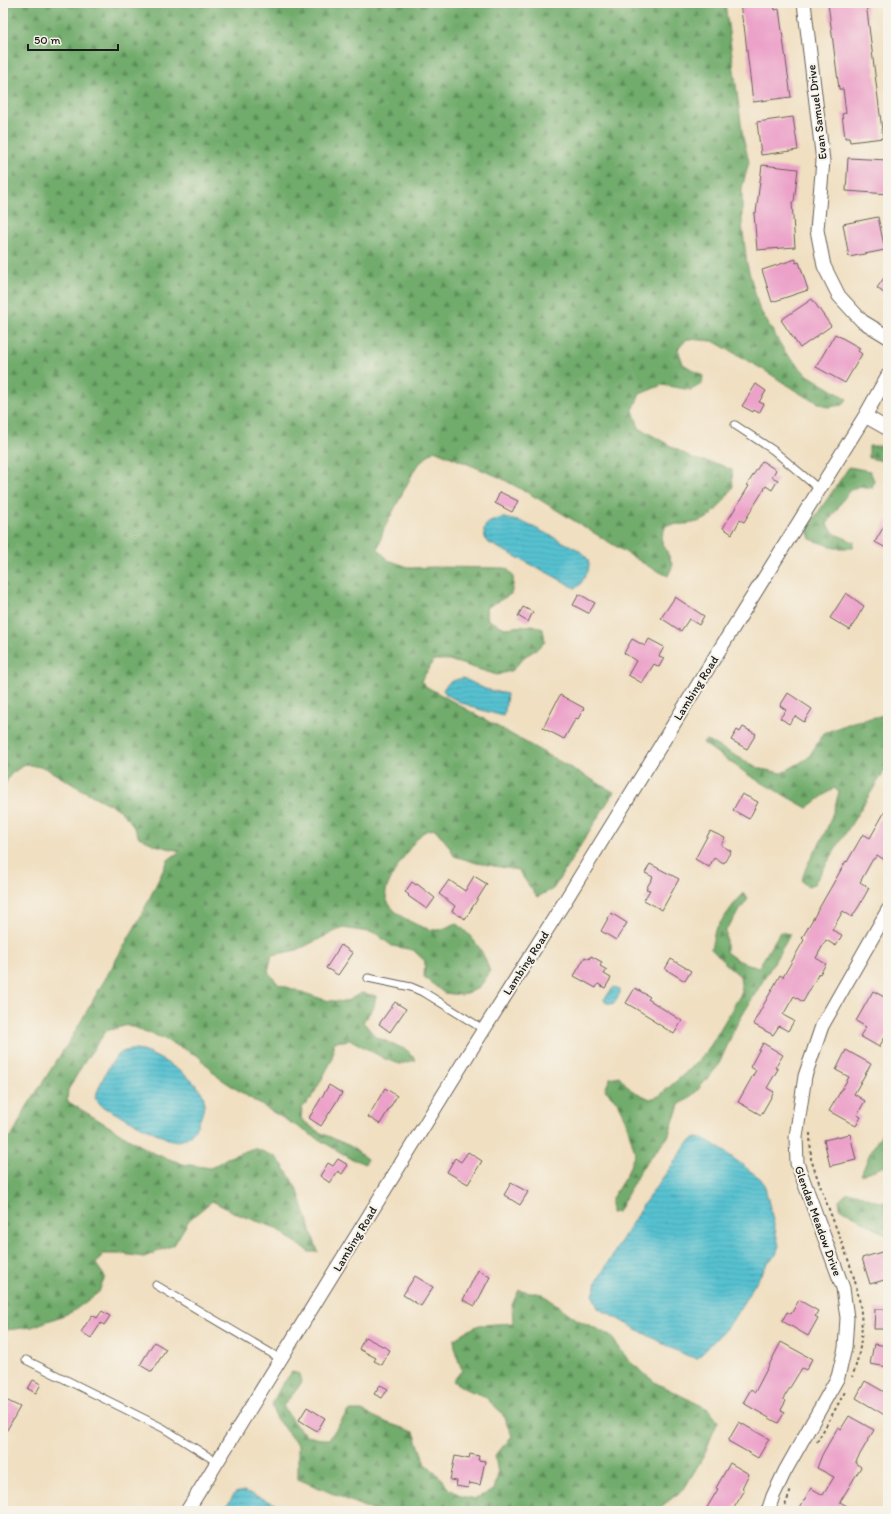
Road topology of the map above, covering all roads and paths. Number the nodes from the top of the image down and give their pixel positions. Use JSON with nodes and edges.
{"nodes":[{"id":1,"x":804,"y":3,"type":"edge"},
{"id":2,"x":888,"y":337,"type":"edge"},
{"id":3,"x":888,"y":375,"type":"edge"},
{"id":4,"x":865,"y":416,"type":"junction"},
{"id":5,"x":735,"y":425,"type":"dead end"},
{"id":6,"x":888,"y":428,"type":"edge"},
{"id":7,"x":819,"y":489,"type":"junction"},
{"id":8,"x":888,"y":910,"type":"edge"},
{"id":9,"x":368,"y":978,"type":"dead end"},
{"id":10,"x":483,"y":1029,"type":"junction"},
{"id":11,"x":810,"y":1127,"type":"dead end"},
{"id":12,"x":156,"y":1285,"type":"dead end"},
{"id":13,"x":26,"y":1360,"type":"dead end"},
{"id":14,"x":281,"y":1360,"type":"junction"},
{"id":15,"x":850,"y":1380,"type":"dead end"},
{"id":16,"x":848,"y":1386,"type":"dead end"},
{"id":17,"x":817,"y":1442,"type":"dead end"},
{"id":18,"x":217,"y":1462,"type":"junction"},
{"id":19,"x":794,"y":1485,"type":"dead end"},
{"id":20,"x":187,"y":1511,"type":"edge"},
{"id":21,"x":768,"y":1511,"type":"edge"},
{"id":22,"x":783,"y":1511,"type":"edge"}],
"edges":[{"from":1,"to":2,"type":"street","name":"Evan Samuel Drive"},
{"from":3,"to":4,"type":"street","name":"Lambing Road"},
{"from":4,"to":6,"type":"street"},
{"from":4,"to":7,"type":"street","name":"Lambing Road"},
{"from":5,"to":7,"type":"lane"},
{"from":7,"to":10,"type":"street","name":"Lambing Road"},
{"from":8,"to":21,"type":"street","name":"Glendas Meadow Drive"},
{"from":9,"to":10,"type":"lane"},
{"from":10,"to":14,"type":"street","name":"Lambing Road"},
{"from":11,"to":15,"type":"path"},
{"from":12,"to":14,"type":"lane"},
{"from":13,"to":18,"type":"lane"},
{"from":14,"to":18,"type":"street","name":"Lambing Road"},
{"from":16,"to":17,"type":"path"},
{"from":18,"to":20,"type":"street","name":"Lambing Road"},
{"from":19,"to":22,"type":"path"}]}
